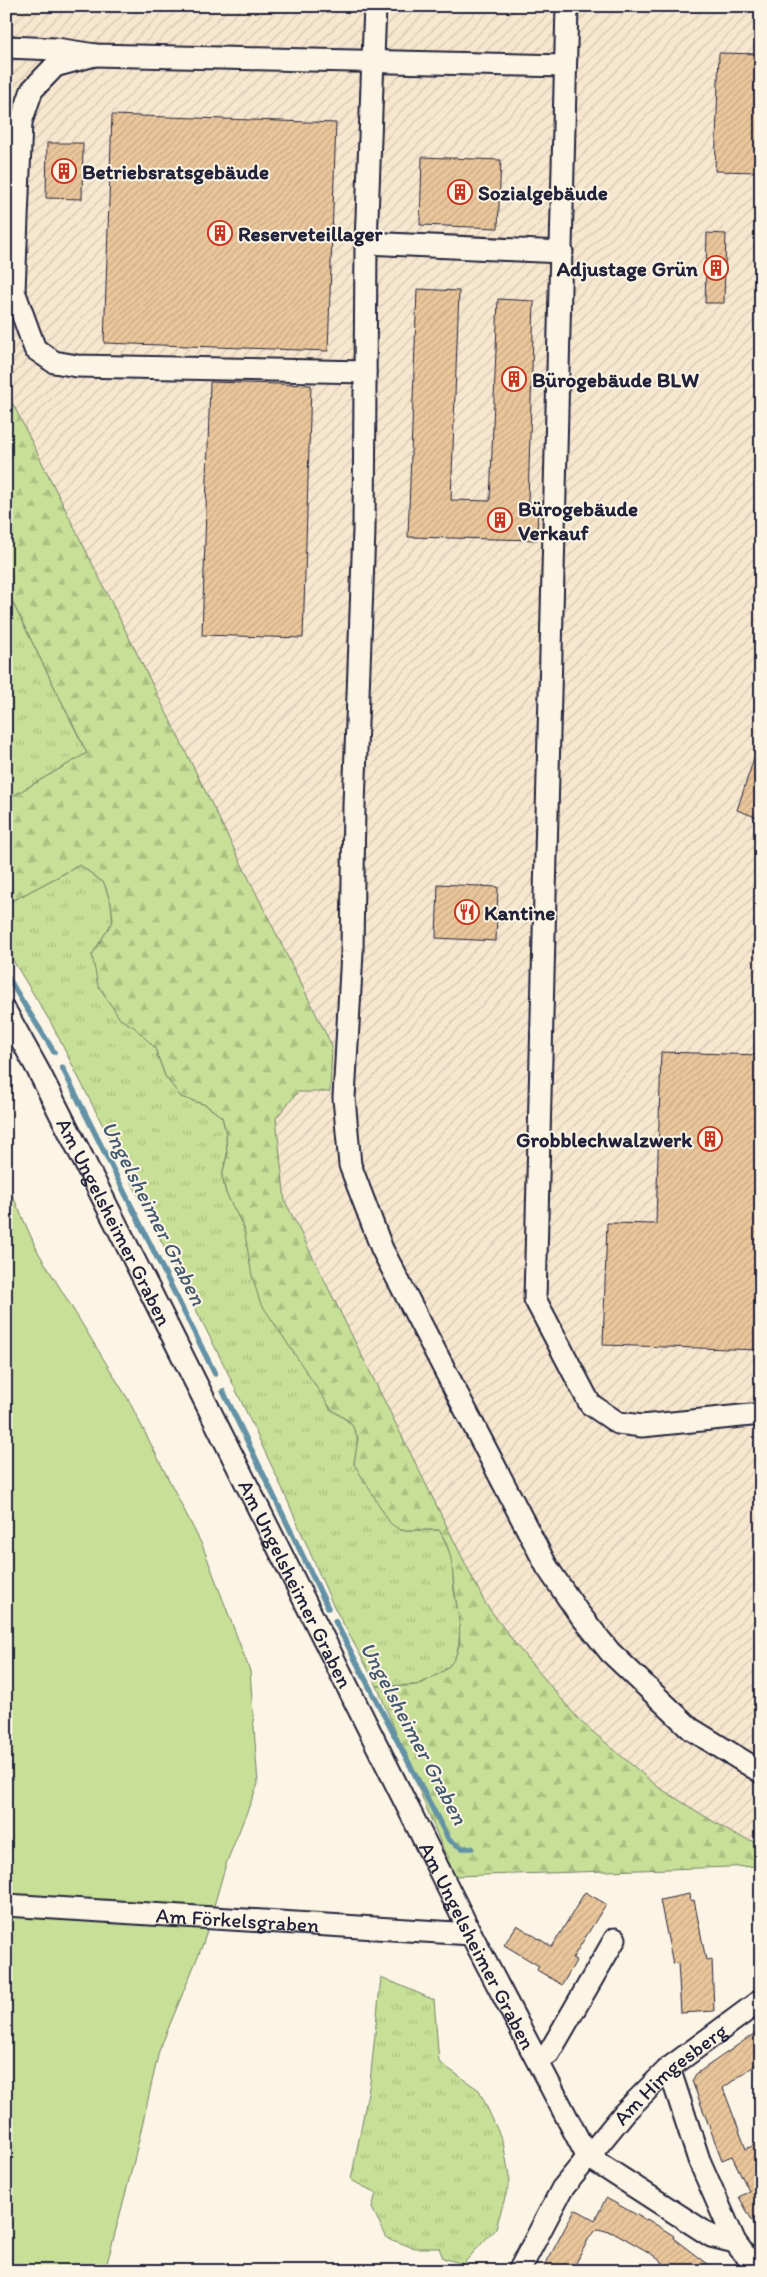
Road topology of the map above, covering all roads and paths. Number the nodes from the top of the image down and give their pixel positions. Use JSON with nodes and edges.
{"nodes":[{"id":1,"x":375,"y":6,"type":"edge"},
{"id":2,"x":567,"y":6,"type":"edge"},
{"id":3,"x":6,"y":47,"type":"edge"},
{"id":4,"x":95,"y":55,"type":"junction"},
{"id":5,"x":372,"y":60,"type":"junction"},
{"id":6,"x":564,"y":66,"type":"junction"},
{"id":7,"x":366,"y":243,"type":"junction"},
{"id":8,"x":562,"y":252,"type":"junction"},
{"id":9,"x":365,"y":372,"type":"junction"},
{"id":10,"x":6,"y":1012,"type":"edge"},
{"id":11,"x":761,"y":1414,"type":"edge"},
{"id":12,"x":761,"y":1772,"type":"edge"},
{"id":13,"x":6,"y":1905,"type":"edge"},
{"id":14,"x":471,"y":1934,"type":"junction"},
{"id":15,"x":615,"y":1939,"type":"dead end"},
{"id":16,"x":761,"y":2000,"type":"edge"},
{"id":17,"x":538,"y":2061,"type":"junction"},
{"id":18,"x":669,"y":2068,"type":"junction"},
{"id":19,"x":587,"y":2156,"type":"junction"},
{"id":20,"x":735,"y":2242,"type":"junction"},
{"id":21,"x":519,"y":2271,"type":"edge"},
{"id":22,"x":757,"y":2271,"type":"edge"}],
"edges":[{"from":1,"to":5,"type":"street"},
{"from":2,"to":6,"type":"street"},
{"from":3,"to":4,"type":"street"},
{"from":4,"to":5,"type":"street"},
{"from":4,"to":9,"type":"street"},
{"from":5,"to":6,"type":"street"},
{"from":5,"to":7,"type":"street"},
{"from":6,"to":8,"type":"street"},
{"from":7,"to":8,"type":"street"},
{"from":7,"to":9,"type":"street"},
{"from":8,"to":11,"type":"street"},
{"from":9,"to":12,"type":"street"},
{"from":10,"to":14,"type":"street","name":"Am Ungelsheimer Graben"},
{"from":13,"to":14,"type":"street","name":"Am Förkelsgraben"},
{"from":14,"to":17,"type":"street","name":"Am Ungelsheimer Graben"},
{"from":15,"to":17,"type":"street"},
{"from":16,"to":18,"type":"street","name":"Am Himgesberg"},
{"from":17,"to":19,"type":"street","name":"Am Ungelsheimer Graben"},
{"from":18,"to":19,"type":"street","name":"Am Himgesberg"},
{"from":18,"to":20,"type":"street"},
{"from":19,"to":20,"type":"street"},
{"from":19,"to":21,"type":"street","name":"Am Himgesberg"},
{"from":20,"to":22,"type":"street"}]}
